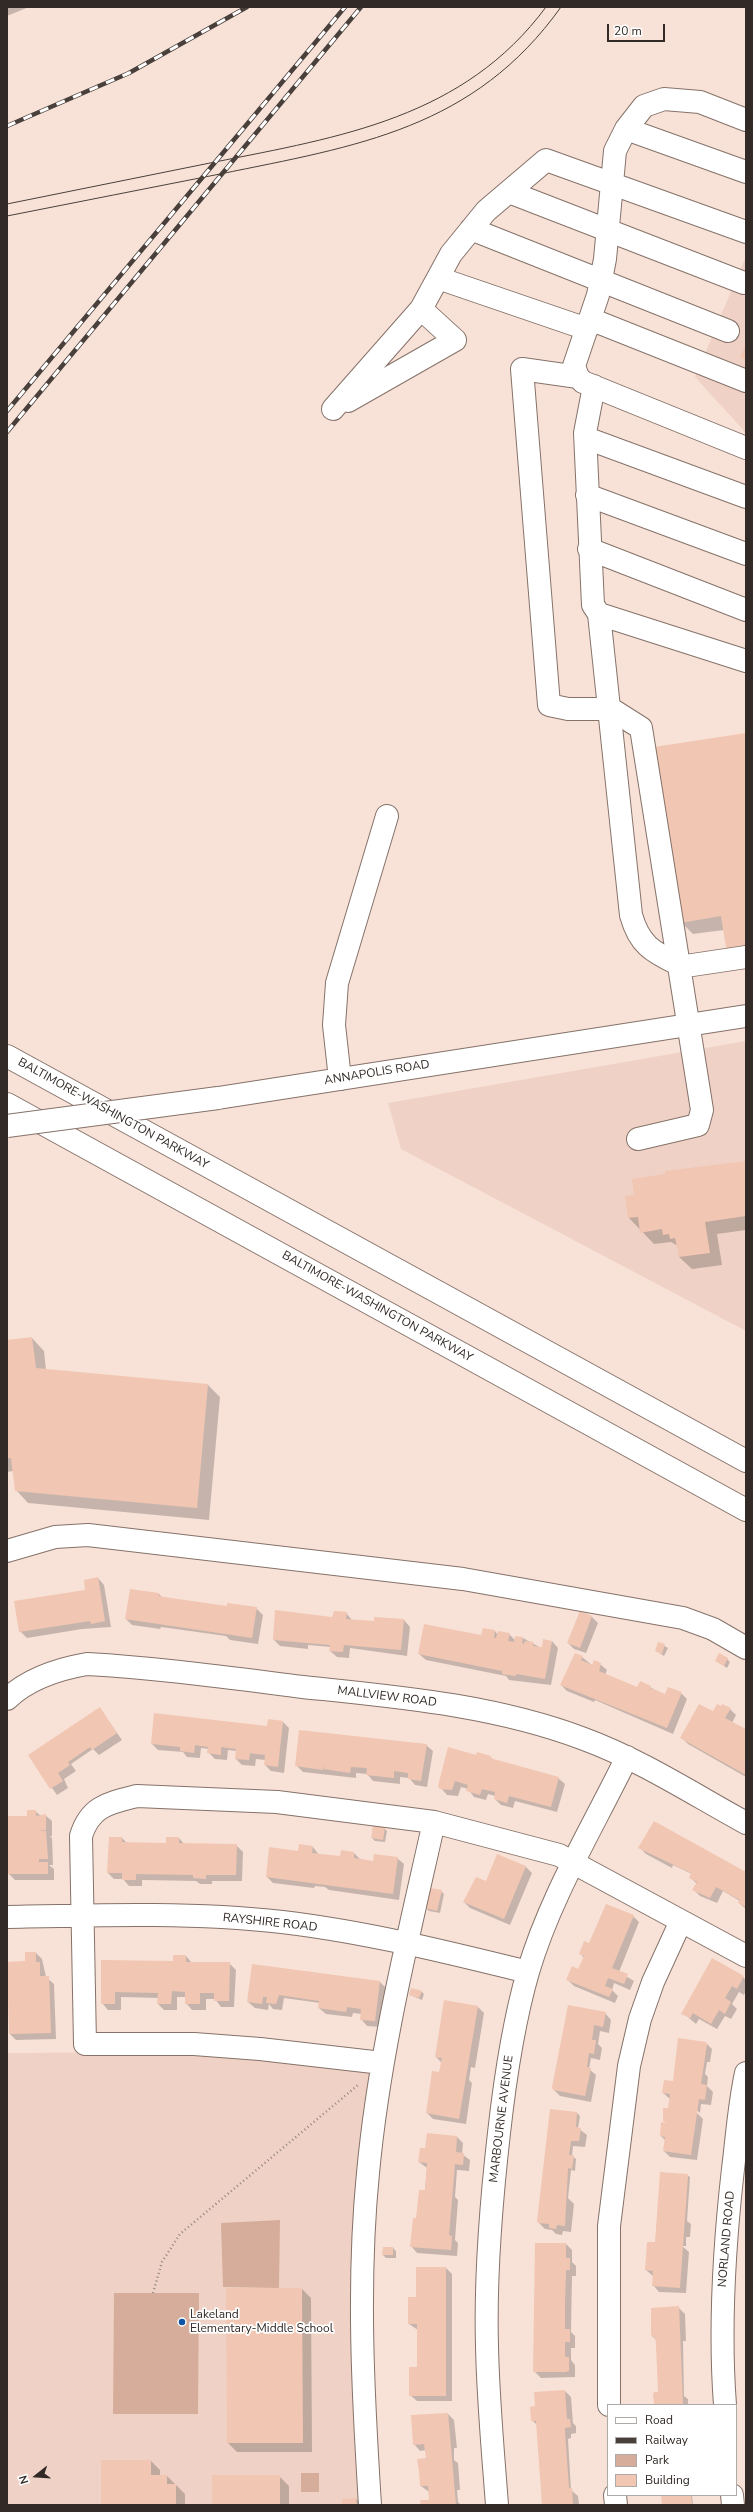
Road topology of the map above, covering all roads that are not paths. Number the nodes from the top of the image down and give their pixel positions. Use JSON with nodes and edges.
{"nodes":[{"id":1,"x":746,"y":120,"type":"edge"},
{"id":2,"x":626,"y":129,"type":"junction"},
{"id":3,"x":746,"y":172,"type":"edge"},
{"id":4,"x":612,"y":182,"type":"junction"},
{"id":5,"x":509,"y":192,"type":"junction"},
{"id":6,"x":471,"y":230,"type":"junction"},
{"id":7,"x":607,"y":230,"type":"junction"},
{"id":8,"x":746,"y":232,"type":"edge"},
{"id":9,"x":438,"y":278,"type":"junction"},
{"id":10,"x":600,"y":282,"type":"junction"},
{"id":11,"x":744,"y":283,"type":"dead end"},
{"id":12,"x":421,"y":309,"type":"junction"},
{"id":13,"x":588,"y":324,"type":"junction"},
{"id":14,"x":728,"y":331,"type":"dead end"},
{"id":15,"x":746,"y":381,"type":"edge"},
{"id":16,"x":586,"y":382,"type":"junction"},
{"id":17,"x":586,"y":438,"type":"junction"},
{"id":18,"x":746,"y":448,"type":"edge"},
{"id":19,"x":587,"y":495,"type":"junction"},
{"id":20,"x":746,"y":497,"type":"edge"},
{"id":21,"x":589,"y":548,"type":"junction"},
{"id":22,"x":746,"y":554,"type":"edge"},
{"id":23,"x":746,"y":610,"type":"edge"},
{"id":24,"x":599,"y":614,"type":"junction"},
{"id":25,"x":746,"y":661,"type":"edge"},
{"id":26,"x":611,"y":709,"type":"junction"},
{"id":27,"x":387,"y":816,"type":"dead end"},
{"id":28,"x":746,"y":957,"type":"edge"},
{"id":29,"x":679,"y":966,"type":"junction"},
{"id":30,"x":746,"y":1016,"type":"edge"},
{"id":31,"x":688,"y":1025,"type":"junction"},
{"id":32,"x":7,"y":1056,"type":"edge"},
{"id":33,"x":340,"y":1079,"type":"junction"},
{"id":34,"x":7,"y":1104,"type":"edge"},
{"id":35,"x":7,"y":1126,"type":"edge"},
{"id":36,"x":638,"y":1139,"type":"dead end"},
{"id":37,"x":746,"y":1461,"type":"edge"},
{"id":38,"x":746,"y":1510,"type":"edge"},
{"id":39,"x":7,"y":1551,"type":"edge"},
{"id":40,"x":746,"y":1648,"type":"edge"},
{"id":41,"x":9,"y":1694,"type":"edge"},
{"id":42,"x":627,"y":1757,"type":"junction"},
{"id":43,"x":434,"y":1822,"type":"junction"},
{"id":44,"x":746,"y":1823,"type":"edge"},
{"id":45,"x":575,"y":1863,"type":"junction"},
{"id":46,"x":82,"y":1916,"type":"junction"},
{"id":47,"x":7,"y":1918,"type":"edge"},
{"id":48,"x":681,"y":1921,"type":"junction"},
{"id":49,"x":407,"y":1942,"type":"junction"},
{"id":50,"x":746,"y":1956,"type":"edge"},
{"id":51,"x":528,"y":1972,"type":"junction"},
{"id":52,"x":382,"y":2063,"type":"junction"},
{"id":53,"x":746,"y":2073,"type":"edge"},
{"id":54,"x":609,"y":2404,"type":"edge"},
{"id":55,"x":725,"y":2404,"type":"edge"},
{"id":56,"x":370,"y":2505,"type":"edge"},
{"id":57,"x":497,"y":2505,"type":"edge"}],
"edges":[{"from":1,"to":2,"type":"main road"},
{"from":2,"to":3,"type":"main road"},
{"from":2,"to":4,"type":"main road"},
{"from":4,"to":5,"type":"main road"},
{"from":4,"to":7,"type":"main road"},
{"from":4,"to":8,"type":"main road"},
{"from":5,"to":6,"type":"main road"},
{"from":5,"to":7,"type":"main road"},
{"from":6,"to":9,"type":"main road"},
{"from":6,"to":10,"type":"main road"},
{"from":7,"to":10,"type":"main road"},
{"from":7,"to":11,"type":"main road"},
{"from":9,"to":12,"type":"main road"},
{"from":9,"to":13,"type":"main road"},
{"from":10,"to":13,"type":"main road"},
{"from":10,"to":14,"type":"main road"},
{"from":12,"to":12,"type":"main road"},
{"from":13,"to":15,"type":"main road"},
{"from":13,"to":16,"type":"main road"},
{"from":16,"to":17,"type":"main road"},
{"from":16,"to":18,"type":"main road"},
{"from":16,"to":26,"type":"main road"},
{"from":17,"to":19,"type":"main road"},
{"from":17,"to":20,"type":"main road"},
{"from":19,"to":21,"type":"main road"},
{"from":19,"to":22,"type":"main road"},
{"from":21,"to":23,"type":"main road"},
{"from":21,"to":24,"type":"main road"},
{"from":24,"to":25,"type":"main road"},
{"from":24,"to":26,"type":"main road"},
{"from":26,"to":29,"type":"main road"},
{"from":26,"to":29,"type":"main road"},
{"from":27,"to":33,"type":"main road"},
{"from":28,"to":29,"type":"main road"},
{"from":29,"to":31,"type":"main road"},
{"from":30,"to":31,"type":"main road","name":"ANNAPOLIS ROAD"},
{"from":31,"to":33,"type":"main road","name":"ANNAPOLIS ROAD"},
{"from":31,"to":36,"type":"main road"},
{"from":32,"to":37,"type":"main road","name":"BALTIMORE-WASHINGTON PARKWAY"},
{"from":33,"to":35,"type":"main road","name":"ANNAPOLIS ROAD","bridge":true},
{"from":34,"to":38,"type":"main road","name":"BALTIMORE-WASHINGTON PARKWAY"},
{"from":39,"to":40,"type":"main road"},
{"from":41,"to":42,"type":"main road","name":"MALLVIEW ROAD"},
{"from":42,"to":44,"type":"main road","name":"MALLVIEW ROAD"},
{"from":42,"to":45,"type":"main road","name":"MARBOURNE AVENUE"},
{"from":43,"to":45,"type":"main road"},
{"from":43,"to":46,"type":"main road"},
{"from":43,"to":49,"type":"main road"},
{"from":45,"to":48,"type":"main road"},
{"from":45,"to":51,"type":"main road","name":"MARBOURNE AVENUE"},
{"from":46,"to":47,"type":"main road","name":"RAYSHIRE ROAD"},
{"from":46,"to":49,"type":"main road","name":"RAYSHIRE ROAD"},
{"from":46,"to":52,"type":"main road"},
{"from":48,"to":50,"type":"main road"},
{"from":48,"to":54,"type":"main road"},
{"from":49,"to":51,"type":"main road","name":"RAYSHIRE ROAD"},
{"from":49,"to":52,"type":"main road"},
{"from":51,"to":57,"type":"main road","name":"MARBOURNE AVENUE"},
{"from":52,"to":56,"type":"main road"},
{"from":53,"to":55,"type":"main road","name":"NORLAND ROAD"}]}
